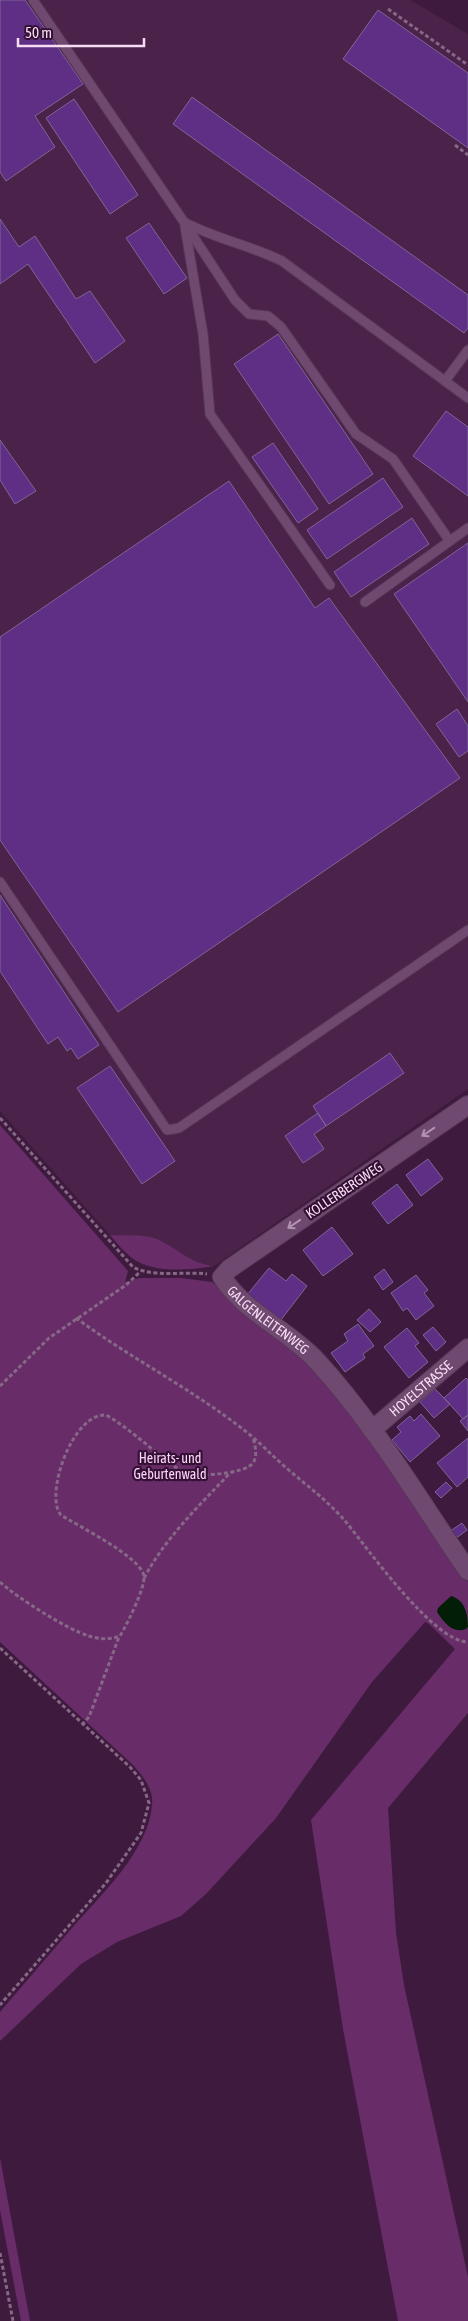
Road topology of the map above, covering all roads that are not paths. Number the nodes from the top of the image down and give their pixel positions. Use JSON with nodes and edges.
{"nodes":[{"id":1,"x":33,"y":0,"type":"edge"},
{"id":2,"x":184,"y":222,"type":"junction"},
{"id":3,"x":468,"y":350,"type":"edge"},
{"id":4,"x":445,"y":381,"type":"junction"},
{"id":5,"x":468,"y":398,"type":"edge"},
{"id":6,"x":468,"y":528,"type":"edge"},
{"id":7,"x":449,"y":540,"type":"junction"},
{"id":8,"x":330,"y":585,"type":"dead end"},
{"id":9,"x":364,"y":602,"type":"dead end"},
{"id":10,"x":0,"y":882,"type":"edge"},
{"id":11,"x":468,"y":930,"type":"edge"},
{"id":12,"x":468,"y":1105,"type":"edge"},
{"id":13,"x":222,"y":1276,"type":"joint"},
{"id":14,"x":468,"y":1348,"type":"edge"},
{"id":15,"x":372,"y":1430,"type":"junction"},
{"id":16,"x":468,"y":1571,"type":"edge"}],
"edges":[{"from":1,"to":2,"type":"lane"},
{"from":2,"to":4,"type":"lane"},
{"from":2,"to":7,"type":"lane"},
{"from":2,"to":8,"type":"lane"},
{"from":3,"to":4,"type":"lane"},
{"from":4,"to":5,"type":"lane"},
{"from":6,"to":7,"type":"lane"},
{"from":7,"to":9,"type":"lane"},
{"from":10,"to":11,"type":"lane"},
{"from":12,"to":13,"type":"street","name":"KOLLERBERGWEG","one_way":true},
{"from":13,"to":15,"type":"street","name":"GALGENLEITENWEG"},
{"from":14,"to":15,"type":"street","name":"HOYELSTRASSE"},
{"from":15,"to":16,"type":"street","name":"GALGENLEITENWEG"}]}
